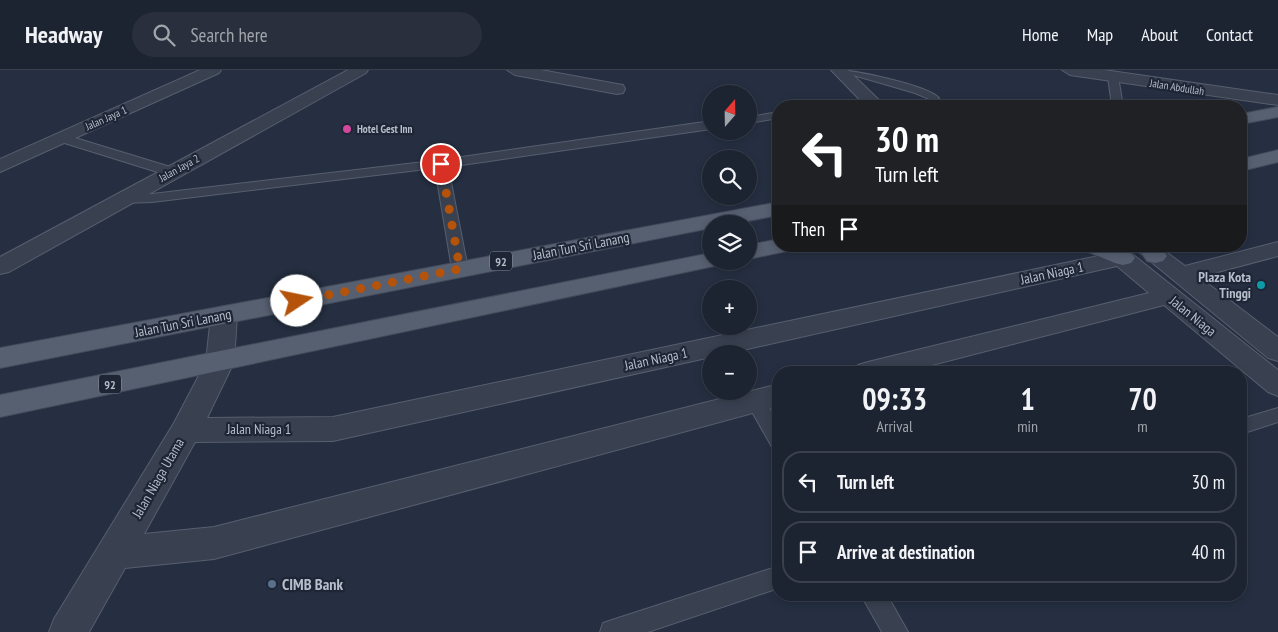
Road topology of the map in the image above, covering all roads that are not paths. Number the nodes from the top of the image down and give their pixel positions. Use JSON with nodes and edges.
{"nodes":[{"id":1,"x":209,"y":70,"type":"edge"},
{"id":2,"x":360,"y":70,"type":"edge"},
{"id":3,"x":515,"y":70,"type":"edge"},
{"id":4,"x":840,"y":70,"type":"edge"},
{"id":5,"x":1070,"y":70,"type":"edge"},
{"id":6,"x":1113,"y":77,"type":"junction"},
{"id":7,"x":1135,"y":80,"type":"junction"},
{"id":8,"x":617,"y":89,"type":"dead end"},
{"id":9,"x":934,"y":98,"type":"dead end"},
{"id":10,"x":869,"y":100,"type":"edge"},
{"id":11,"x":1117,"y":100,"type":"edge"},
{"id":12,"x":1198,"y":100,"type":"edge"},
{"id":13,"x":1278,"y":100,"type":"edge"},
{"id":14,"x":1278,"y":112,"type":"edge"},
{"id":15,"x":772,"y":116,"type":"edge"},
{"id":16,"x":758,"y":118,"type":"edge"},
{"id":17,"x":1247,"y":118,"type":"edge"},
{"id":18,"x":702,"y":126,"type":"edge"},
{"id":19,"x":62,"y":138,"type":"junction"},
{"id":20,"x":1278,"y":141,"type":"edge"},
{"id":21,"x":1247,"y":148,"type":"edge"},
{"id":22,"x":1278,"y":156,"type":"edge"},
{"id":23,"x":441,"y":164,"type":"junction"},
{"id":24,"x":1247,"y":164,"type":"edge"},
{"id":25,"x":0,"y":166,"type":"edge"},
{"id":26,"x":172,"y":172,"type":"junction"},
{"id":27,"x":123,"y":199,"type":"junction"},
{"id":28,"x":772,"y":209,"type":"edge"},
{"id":29,"x":772,"y":247,"type":"edge"},
{"id":30,"x":1278,"y":249,"type":"edge"},
{"id":31,"x":757,"y":250,"type":"edge"},
{"id":32,"x":1126,"y":252,"type":"edge"},
{"id":33,"x":1137,"y":252,"type":"edge"},
{"id":34,"x":702,"y":262,"type":"edge"},
{"id":35,"x":0,"y":267,"type":"edge"},
{"id":36,"x":460,"y":269,"type":"junction"},
{"id":37,"x":1174,"y":285,"type":"junction"},
{"id":38,"x":224,"y":315,"type":"junction"},
{"id":39,"x":1278,"y":351,"type":"edge"},
{"id":40,"x":0,"y":358,"type":"edge"},
{"id":41,"x":220,"y":362,"type":"junction"},
{"id":42,"x":889,"y":366,"type":"edge"},
{"id":43,"x":1278,"y":385,"type":"edge"},
{"id":44,"x":767,"y":398,"type":"edge"},
{"id":45,"x":0,"y":406,"type":"edge"},
{"id":46,"x":1278,"y":415,"type":"edge"},
{"id":47,"x":772,"y":416,"type":"edge"},
{"id":48,"x":1247,"y":425,"type":"edge"},
{"id":49,"x":186,"y":430,"type":"junction"},
{"id":50,"x":114,"y":553,"type":"junction"},
{"id":51,"x":772,"y":580,"type":"edge"},
{"id":52,"x":877,"y":601,"type":"edge"},
{"id":53,"x":68,"y":632,"type":"edge"},
{"id":54,"x":612,"y":632,"type":"edge"},
{"id":55,"x":896,"y":632,"type":"edge"}],
"edges":[{"from":1,"to":19,"type":"street","name":"Jalan Jaya 1"},
{"from":2,"to":26,"type":"street","name":"Jalan Jaya 2"},
{"from":3,"to":8,"type":"street"},
{"from":4,"to":9,"type":"lane"},
{"from":4,"to":10,"type":"street"},
{"from":5,"to":6,"type":"street","name":"Jalan Abdullah"},
{"from":6,"to":7,"type":"street","name":"Jalan Abdullah"},
{"from":6,"to":11,"type":"lane"},
{"from":7,"to":12,"type":"street","name":"Jalan Abdullah"},
{"from":7,"to":13,"type":"street","name":"Jalan Abdullah"},
{"from":14,"to":17,"type":"main road"},
{"from":15,"to":16,"type":"lane"},
{"from":18,"to":23,"type":"lane"},
{"from":19,"to":25,"type":"street","name":"Jalan Jaya 1"},
{"from":19,"to":26,"type":"lane"},
{"from":20,"to":21,"type":"main road"},
{"from":22,"to":24,"type":"main road"},
{"from":23,"to":27,"type":"lane"},
{"from":23,"to":36,"type":"lane"},
{"from":26,"to":27,"type":"street","name":"Jalan Jaya 2"},
{"from":27,"to":35,"type":"street","name":"Jalan Jaya 2"},
{"from":28,"to":36,"type":"main road","name":"Jalan Tun Sri Lanang","number":"92"},
{"from":29,"to":31,"type":"main road"},
{"from":30,"to":37,"type":"street"},
{"from":32,"to":49,"type":"street","name":"Jalan Niaga 1"},
{"from":33,"to":37,"type":"street","name":"Jalan Niaga"},
{"from":34,"to":41,"type":"main road","number":"92"},
{"from":36,"to":38,"type":"main road","name":"Jalan Tun Sri Lanang","number":"92"},
{"from":37,"to":39,"type":"street","name":"Jalan Niaga"},
{"from":37,"to":42,"type":"street"},
{"from":37,"to":43,"type":"street","name":"Jalan Niaga"},
{"from":38,"to":40,"type":"main road","name":"Jalan Tun Sri Lanang","number":"92"},
{"from":38,"to":41,"type":"street","name":"Jalan Niaga Utama"},
{"from":41,"to":45,"type":"main road","number":"92"},
{"from":41,"to":49,"type":"street","name":"Jalan Niaga Utama"},
{"from":44,"to":47,"type":"lane"},
{"from":44,"to":50,"type":"street"},
{"from":46,"to":48,"type":"lane"},
{"from":49,"to":50,"type":"street","name":"Jalan Niaga Utama"},
{"from":50,"to":53,"type":"street","name":"Jalan Niaga Utama"},
{"from":51,"to":54,"type":"lane"},
{"from":52,"to":55,"type":"lane"}]}
